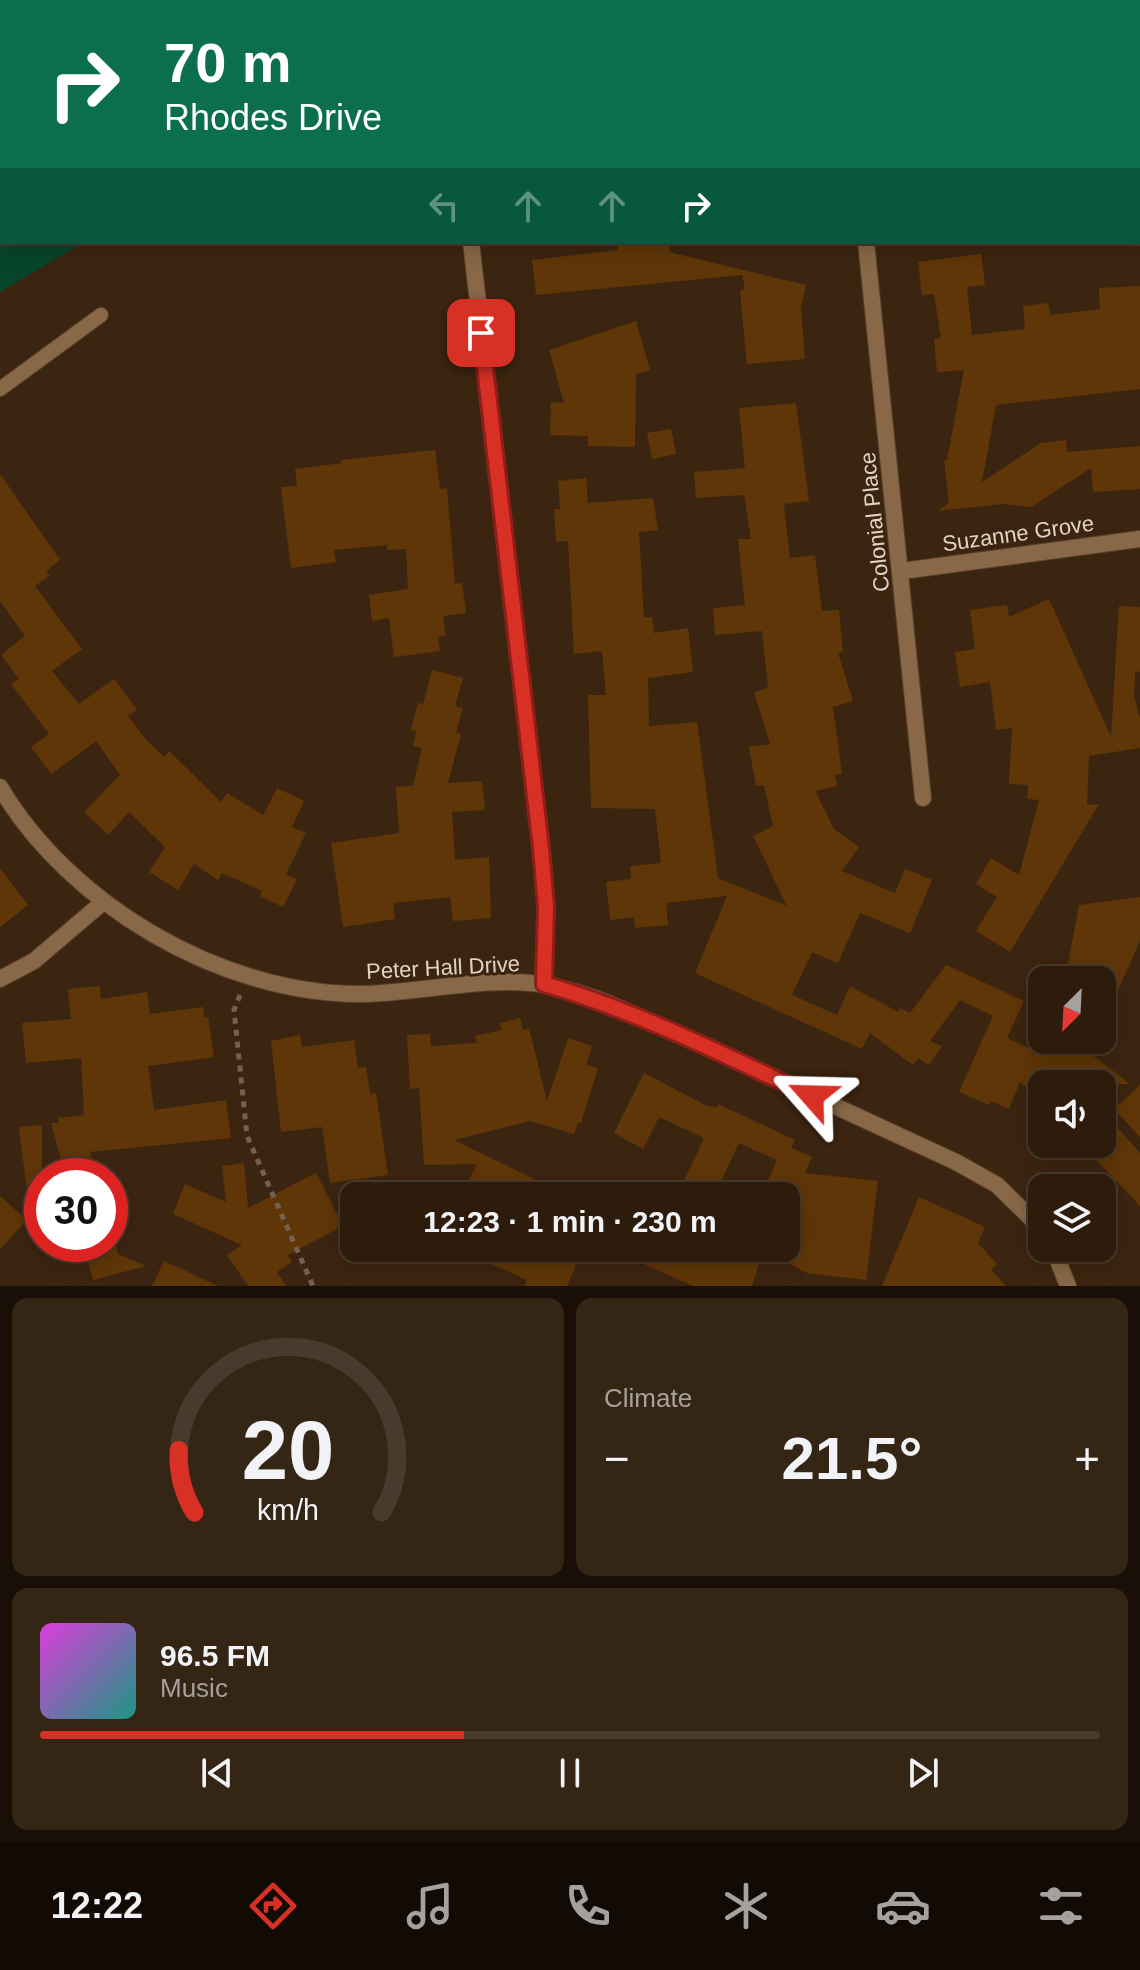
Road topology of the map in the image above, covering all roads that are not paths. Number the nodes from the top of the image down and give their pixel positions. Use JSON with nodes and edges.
{"nodes":[{"id":1,"x":471,"y":244,"type":"edge"},
{"id":2,"x":866,"y":244,"type":"edge"},
{"id":3,"x":101,"y":315,"type":"dead end"},
{"id":4,"x":0,"y":389,"type":"edge"},
{"id":5,"x":1140,"y":539,"type":"edge"},
{"id":6,"x":902,"y":571,"type":"junction"},
{"id":7,"x":0,"y":787,"type":"edge"},
{"id":8,"x":923,"y":798,"type":"dead end"},
{"id":9,"x":102,"y":903,"type":"junction"},
{"id":10,"x":0,"y":979,"type":"edge"},
{"id":11,"x":544,"y":984,"type":"junction"},
{"id":12,"x":1028,"y":1215,"type":"edge"},
{"id":13,"x":1059,"y":1262,"type":"edge"},
{"id":14,"x":1068,"y":1286,"type":"edge"}],
"edges":[{"from":1,"to":11,"type":"street"},
{"from":2,"to":6,"type":"street","name":"Colonial Place"},
{"from":3,"to":4,"type":"lane"},
{"from":5,"to":6,"type":"street","name":"Suzanne Grove"},
{"from":6,"to":8,"type":"street","name":"Colonial Place"},
{"from":7,"to":9,"type":"street","name":"Peter Hall Drive"},
{"from":9,"to":10,"type":"street"},
{"from":9,"to":11,"type":"street","name":"Peter Hall Drive"},
{"from":11,"to":12,"type":"street","name":"Peter Hall Drive"},
{"from":13,"to":14,"type":"street"}]}
